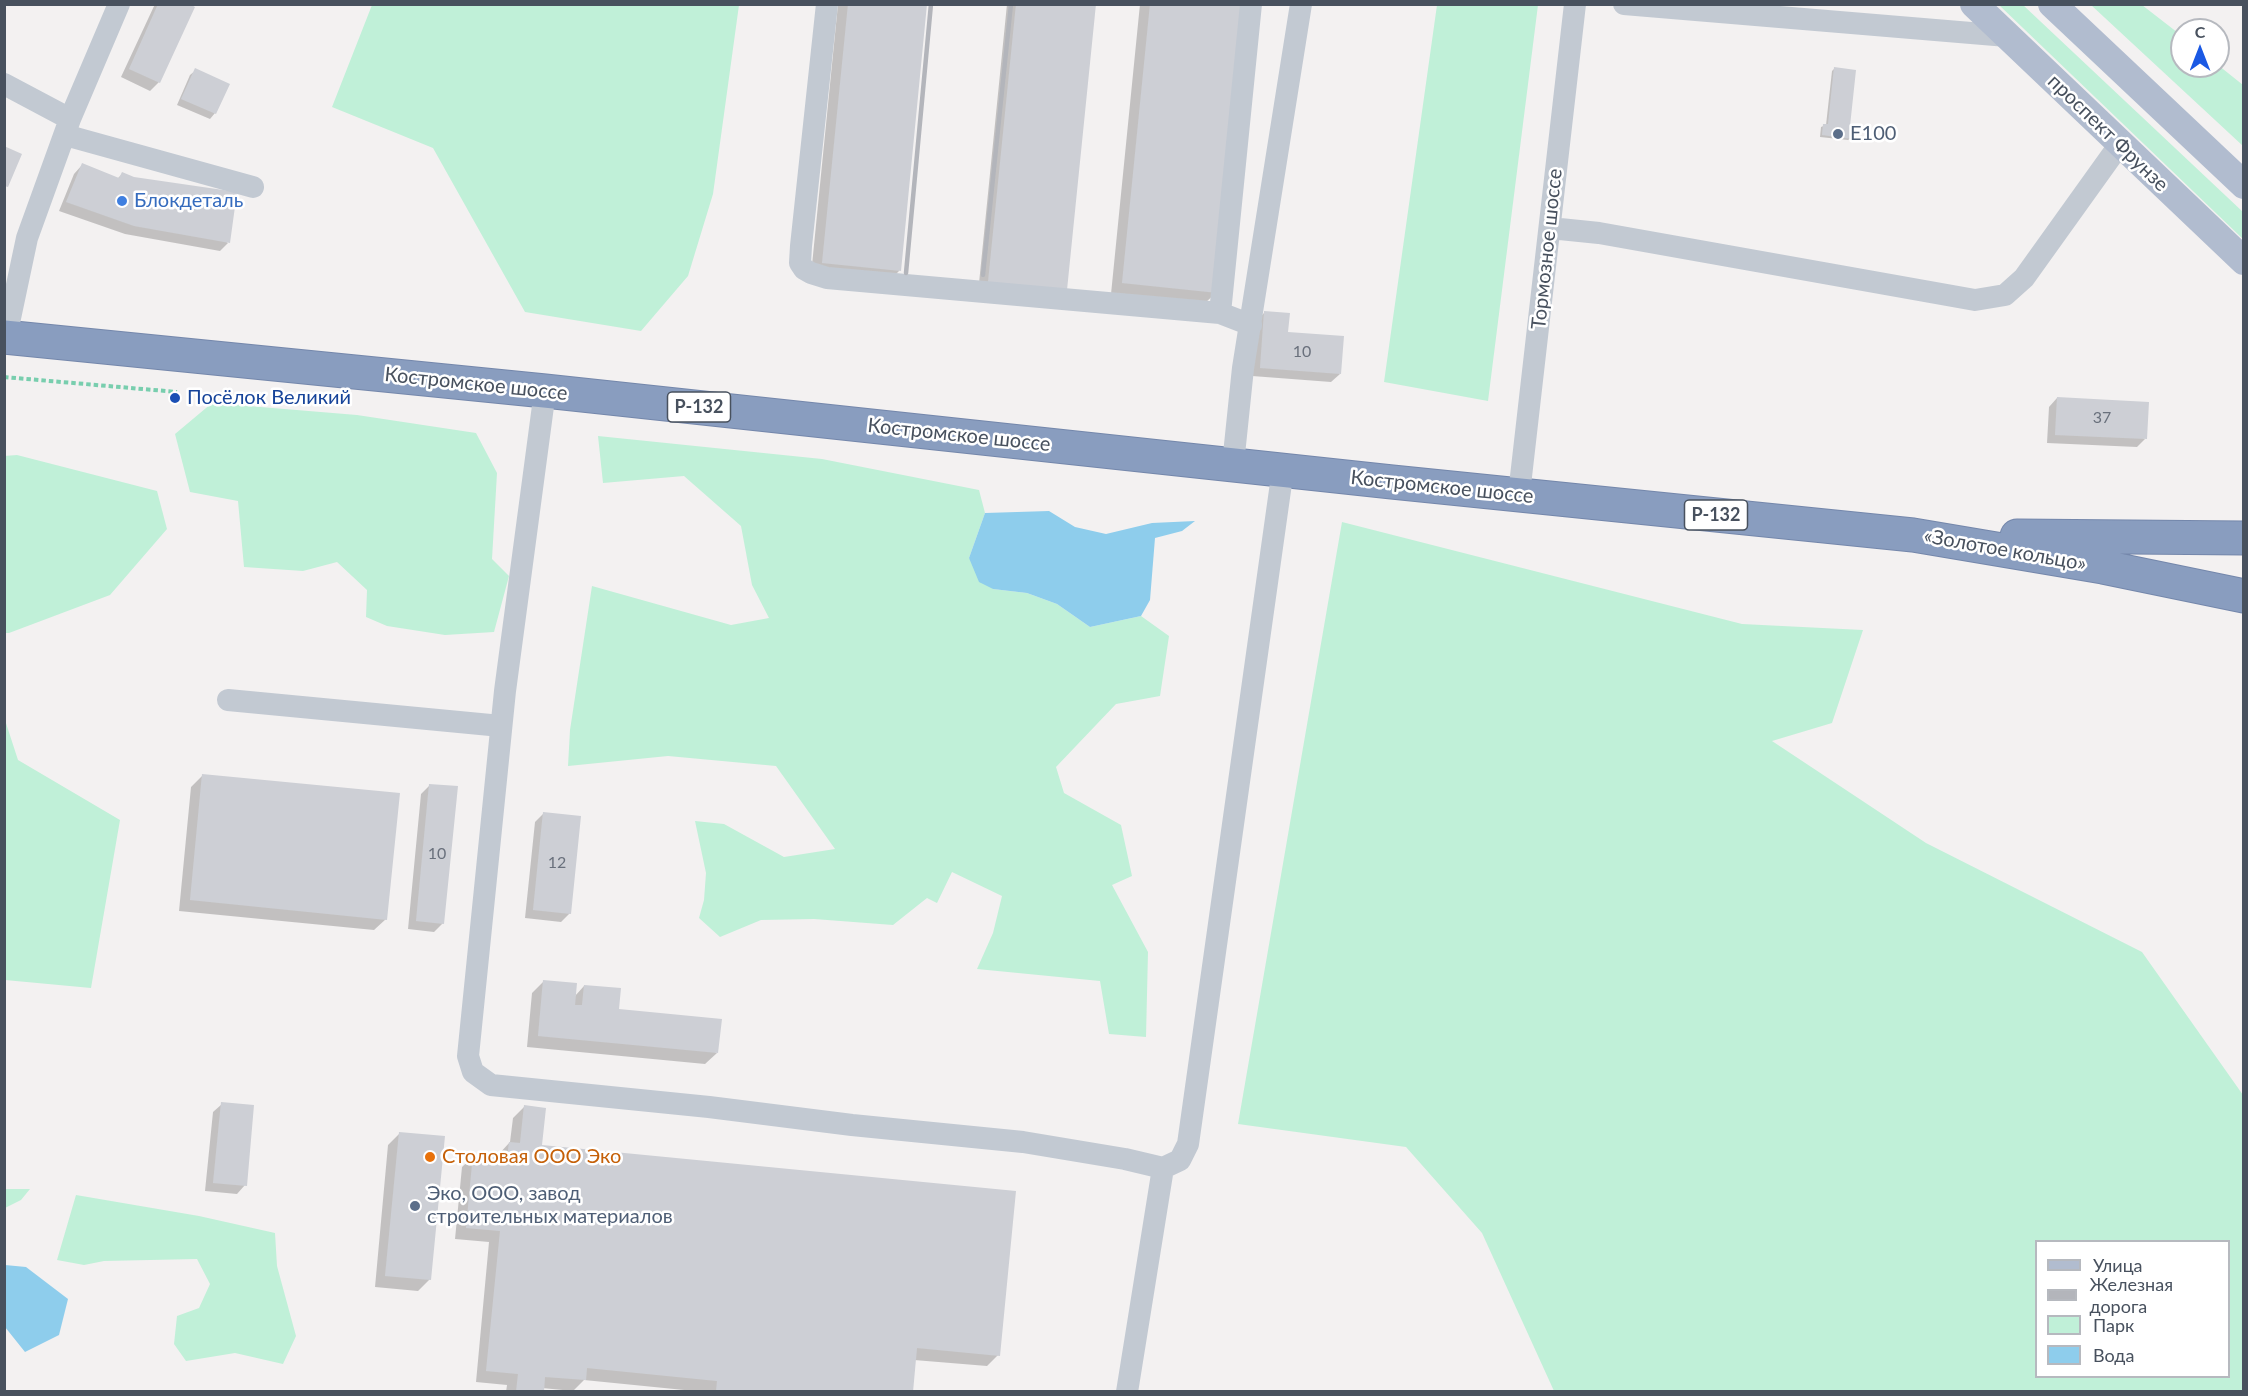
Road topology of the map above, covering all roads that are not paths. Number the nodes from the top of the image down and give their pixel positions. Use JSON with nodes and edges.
{"nodes":[{"id":1,"x":118,"y":4,"type":"edge"},
{"id":2,"x":827,"y":4,"type":"edge"},
{"id":3,"x":1251,"y":4,"type":"edge"},
{"id":4,"x":1301,"y":4,"type":"edge"},
{"id":5,"x":1575,"y":4,"type":"edge"},
{"id":6,"x":1624,"y":4,"type":"edge"},
{"id":7,"x":1974,"y":4,"type":"edge"},
{"id":8,"x":2052,"y":4,"type":"edge"},
{"id":9,"x":2007,"y":36,"type":"junction"},
{"id":10,"x":4,"y":84,"type":"edge"},
{"id":11,"x":67,"y":127,"type":"junction"},
{"id":12,"x":2120,"y":144,"type":"junction"},
{"id":13,"x":2244,"y":185,"type":"edge"},
{"id":14,"x":253,"y":187,"type":"dead end"},
{"id":15,"x":1550,"y":228,"type":"junction"},
{"id":16,"x":2244,"y":261,"type":"edge"},
{"id":17,"x":1220,"y":313,"type":"junction"},
{"id":18,"x":1251,"y":325,"type":"junction"},
{"id":19,"x":5,"y":337,"type":"edge"},
{"id":20,"x":544,"y":391,"type":"junction"},
{"id":21,"x":1233,"y":464,"type":"junction"},
{"id":22,"x":1283,"y":469,"type":"junction"},
{"id":23,"x":1519,"y":494,"type":"junction"},
{"id":24,"x":1913,"y":535,"type":"junction"},
{"id":25,"x":2244,"y":538,"type":"edge"},
{"id":26,"x":2244,"y":596,"type":"edge"},
{"id":27,"x":228,"y":700,"type":"dead end"},
{"id":28,"x":501,"y":726,"type":"junction"},
{"id":29,"x":1163,"y":1167,"type":"junction"},
{"id":30,"x":1127,"y":1392,"type":"edge"}],
"edges":[{"from":1,"to":11,"type":"street"},
{"from":2,"to":17,"type":"street"},
{"from":3,"to":17,"type":"street"},
{"from":4,"to":18,"type":"street"},
{"from":5,"to":15,"type":"street","name":"Тормозное шоссе"},
{"from":6,"to":9,"type":"street"},
{"from":7,"to":9,"type":"main road","name":"проспект Фрунзе"},
{"from":8,"to":13,"type":"main road"},
{"from":9,"to":12,"type":"main road","name":"проспект Фрунзе"},
{"from":10,"to":11,"type":"street"},
{"from":11,"to":14,"type":"street"},
{"from":11,"to":19,"type":"street"},
{"from":12,"to":15,"type":"street"},
{"from":12,"to":16,"type":"main road","name":"проспект Фрунзе"},
{"from":15,"to":23,"type":"street","name":"Тормозное шоссе"},
{"from":17,"to":18,"type":"street"},
{"from":18,"to":21,"type":"street"},
{"from":19,"to":20,"type":"highway","name":"Костромское шоссе","number":"Р-132"},
{"from":20,"to":21,"type":"highway","name":"Костромское шоссе","number":"Р-132"},
{"from":20,"to":28,"type":"street"},
{"from":21,"to":22,"type":"highway","name":"Костромское шоссе","number":"Р-132"},
{"from":22,"to":23,"type":"highway","name":"Костромское шоссе","number":"Р-132"},
{"from":22,"to":29,"type":"street"},
{"from":23,"to":24,"type":"highway","name":"Костромское шоссе","number":"Р-132"},
{"from":24,"to":25,"type":"highway","name":"«Золотое кольцо»","number":"Р-132"},
{"from":24,"to":26,"type":"highway","name":"«Золотое кольцо»","number":"Р-132"},
{"from":27,"to":28,"type":"street"},
{"from":28,"to":29,"type":"street"},
{"from":29,"to":30,"type":"street"}]}
